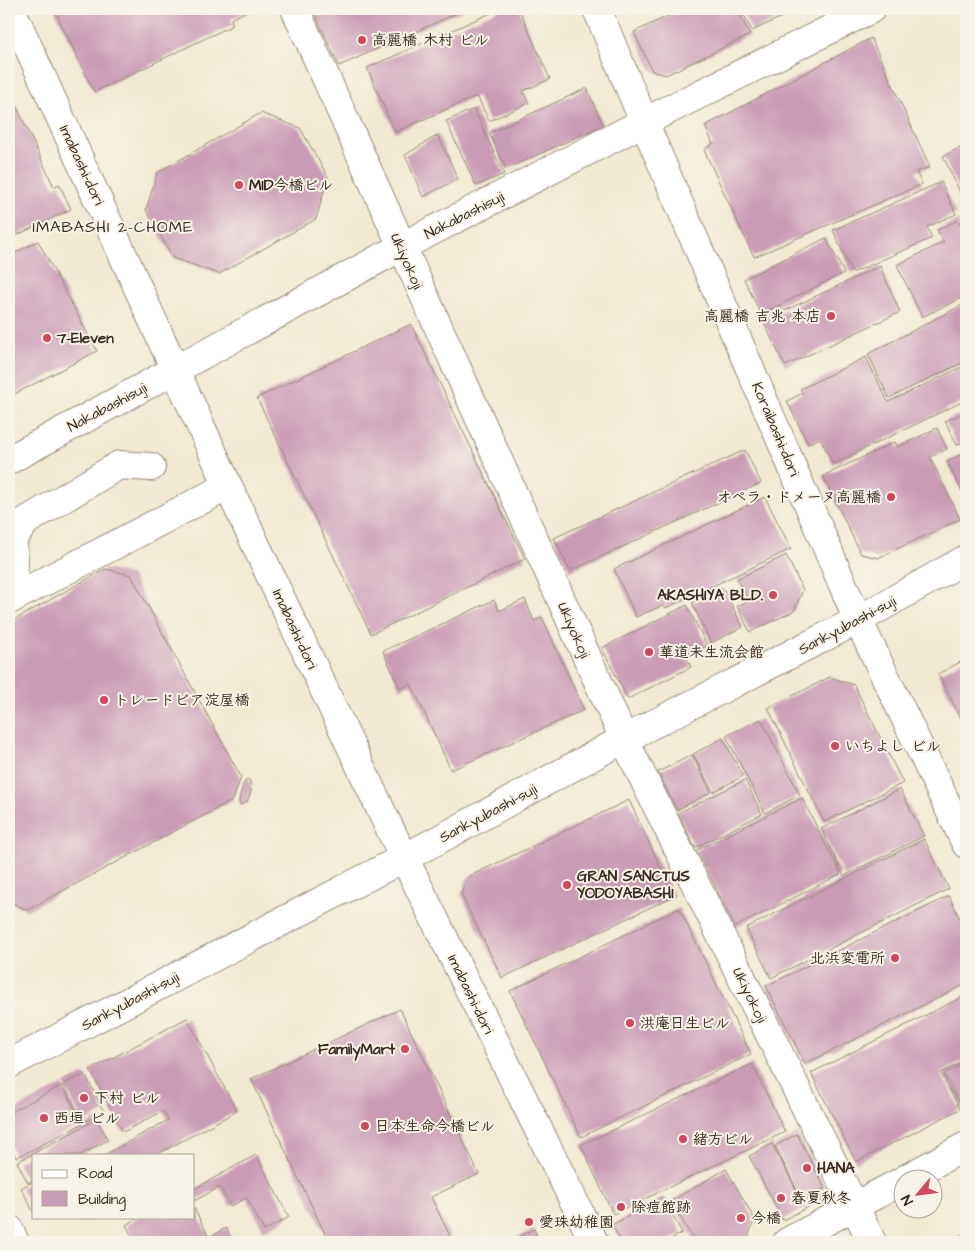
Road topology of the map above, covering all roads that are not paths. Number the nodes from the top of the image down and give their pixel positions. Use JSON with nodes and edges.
{"nodes":[{"id":1,"x":11,"y":9,"type":"edge"},
{"id":2,"x":295,"y":9,"type":"edge"},
{"id":3,"x":597,"y":9,"type":"edge"},
{"id":4,"x":871,"y":9,"type":"edge"},
{"id":5,"x":644,"y":122,"type":"junction"},
{"id":6,"x":401,"y":247,"type":"junction"},
{"id":7,"x":176,"y":370,"type":"junction"},
{"id":8,"x":9,"y":460,"type":"edge"},
{"id":9,"x":152,"y":467,"type":"dead end"},
{"id":10,"x":228,"y":486,"type":"junction"},
{"id":11,"x":11,"y":536,"type":"edge"},
{"id":12,"x":966,"y":559,"type":"edge"},
{"id":13,"x":9,"y":596,"type":"edge"},
{"id":14,"x":9,"y":600,"type":"edge"},
{"id":15,"x":858,"y":620,"type":"junction"},
{"id":16,"x":624,"y":739,"type":"junction"},
{"id":17,"x":966,"y":844,"type":"edge"},
{"id":18,"x":404,"y":857,"type":"junction"},
{"id":19,"x":9,"y":1064,"type":"edge"},
{"id":20,"x":966,"y":1146,"type":"edge"},
{"id":21,"x":925,"y":1168,"type":"edge"},
{"id":22,"x":892,"y":1186,"type":"edge"},
{"id":23,"x":854,"y":1207,"type":"junction"},
{"id":24,"x":9,"y":1229,"type":"edge"},
{"id":25,"x":15,"y":1242,"type":"edge"},
{"id":26,"x":594,"y":1242,"type":"edge"},
{"id":27,"x":788,"y":1242,"type":"edge"},
{"id":28,"x":872,"y":1242,"type":"edge"}],
"edges":[{"from":1,"to":7,"type":"street","name":"Imabashi-dori"},
{"from":2,"to":6,"type":"street","name":"Ukiyokoji"},
{"from":3,"to":5,"type":"street","name":"Koraibashi-dori"},
{"from":4,"to":5,"type":"street","name":"Nakabashisuji"},
{"from":5,"to":6,"type":"street","name":"Nakabashisuji"},
{"from":5,"to":15,"type":"street","name":"Koraibashi-dori"},
{"from":6,"to":7,"type":"street","name":"Nakabashisuji"},
{"from":6,"to":16,"type":"street","name":"Ukiyokoji"},
{"from":7,"to":8,"type":"street","name":"Nakabashisuji"},
{"from":7,"to":10,"type":"street","name":"Imabashi-dori"},
{"from":9,"to":11,"type":"street"},
{"from":10,"to":14,"type":"street"},
{"from":10,"to":18,"type":"street","name":"Imabashi-dori"},
{"from":11,"to":13,"type":"street"},
{"from":12,"to":15,"type":"street","name":"Sankyubashi-suji"},
{"from":15,"to":16,"type":"street","name":"Sankyubashi-suji"},
{"from":15,"to":17,"type":"street","name":"Koraibashi-dori"},
{"from":16,"to":18,"type":"street","name":"Sankyubashi-suji"},
{"from":16,"to":23,"type":"street","name":"Ukiyokoji"},
{"from":18,"to":19,"type":"street","name":"Sankyubashi-suji"},
{"from":18,"to":26,"type":"street","name":"Imabashi-dori"},
{"from":20,"to":21,"type":"street"},
{"from":22,"to":23,"type":"street"},
{"from":23,"to":27,"type":"street"},
{"from":23,"to":28,"type":"street","name":"Ukiyokoji"},
{"from":24,"to":25,"type":"street"}]}
